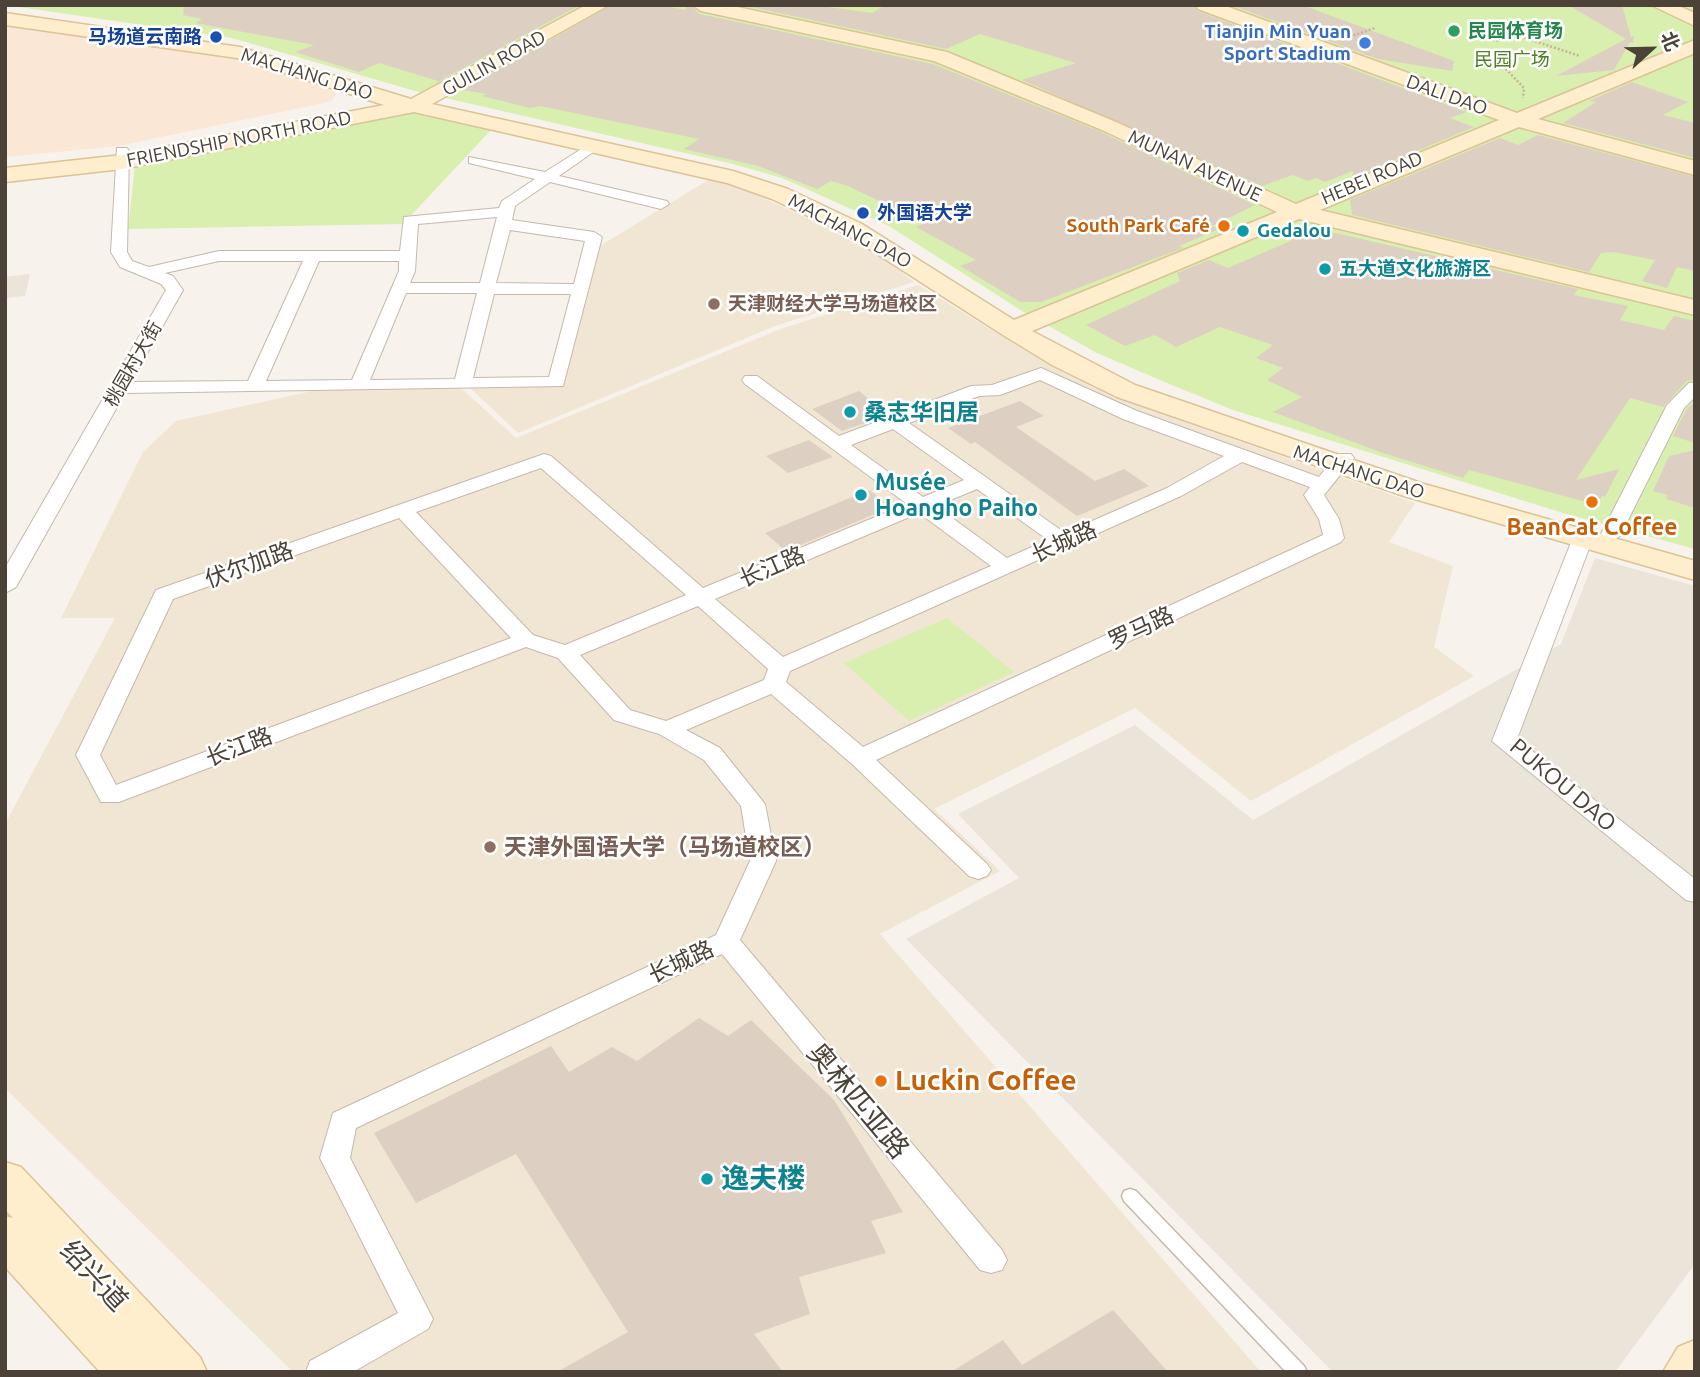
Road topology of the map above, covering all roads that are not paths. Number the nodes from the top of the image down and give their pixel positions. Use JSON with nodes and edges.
{"nodes":[{"id":1,"x":600,"y":5,"type":"edge"},
{"id":2,"x":701,"y":5,"type":"edge"},
{"id":3,"x":1205,"y":5,"type":"edge"},
{"id":4,"x":1660,"y":5,"type":"edge"},
{"id":5,"x":5,"y":13,"type":"edge"},
{"id":6,"x":5,"y":19,"type":"edge"},
{"id":7,"x":1695,"y":20,"type":"edge"},
{"id":8,"x":1695,"y":46,"type":"edge"},
{"id":9,"x":344,"y":83,"type":"junction"},
{"id":10,"x":410,"y":102,"type":"junction"},
{"id":11,"x":1513,"y":108,"type":"junction"},
{"id":12,"x":322,"y":114,"type":"junction"},
{"id":13,"x":594,"y":145,"type":"junction"},
{"id":14,"x":122,"y":157,"type":"junction"},
{"id":15,"x":474,"y":160,"type":"dead end"},
{"id":16,"x":5,"y":165,"type":"edge"},
{"id":17,"x":1695,"y":169,"type":"edge"},
{"id":18,"x":5,"y":175,"type":"edge"},
{"id":19,"x":548,"y":178,"type":"junction"},
{"id":20,"x":661,"y":204,"type":"dead end"},
{"id":21,"x":1294,"y":211,"type":"junction"},
{"id":22,"x":505,"y":218,"type":"junction"},
{"id":23,"x":313,"y":256,"type":"junction"},
{"id":24,"x":408,"y":256,"type":"junction"},
{"id":25,"x":150,"y":272,"type":"junction"},
{"id":26,"x":400,"y":288,"type":"junction"},
{"id":27,"x":487,"y":289,"type":"junction"},
{"id":28,"x":581,"y":289,"type":"junction"},
{"id":29,"x":1695,"y":308,"type":"edge"},
{"id":30,"x":1017,"y":328,"type":"junction"},
{"id":31,"x":1041,"y":373,"type":"joint"},
{"id":32,"x":751,"y":380,"type":"dead end"},
{"id":33,"x":359,"y":384,"type":"junction"},
{"id":34,"x":463,"y":384,"type":"junction"},
{"id":35,"x":254,"y":387,"type":"junction"},
{"id":36,"x":1695,"y":387,"type":"edge"},
{"id":37,"x":119,"y":388,"type":"junction"},
{"id":38,"x":894,"y":421,"type":"junction"},
{"id":39,"x":838,"y":443,"type":"junction"},
{"id":40,"x":1240,"y":455,"type":"junction"},
{"id":41,"x":1335,"y":469,"type":"junction"},
{"id":42,"x":979,"y":481,"type":"junction"},
{"id":43,"x":921,"y":505,"type":"junction"},
{"id":44,"x":402,"y":510,"type":"junction"},
{"id":45,"x":1584,"y":534,"type":"junction"},
{"id":46,"x":1610,"y":536,"type":"junction"},
{"id":47,"x":1064,"y":542,"type":"junction"},
{"id":48,"x":1695,"y":560,"type":"edge"},
{"id":49,"x":1006,"y":568,"type":"junction"},
{"id":50,"x":1695,"y":571,"type":"edge"},
{"id":51,"x":5,"y":587,"type":"edge"},
{"id":52,"x":700,"y":597,"type":"junction"},
{"id":53,"x":525,"y":640,"type":"junction"},
{"id":54,"x":566,"y":653,"type":"junction"},
{"id":55,"x":777,"y":676,"type":"junction"},
{"id":56,"x":667,"y":729,"type":"junction"},
{"id":57,"x":860,"y":758,"type":"junction"},
{"id":58,"x":110,"y":796,"type":"joint"},
{"id":59,"x":978,"y":870,"type":"dead end"},
{"id":60,"x":1695,"y":893,"type":"edge"},
{"id":61,"x":726,"y":941,"type":"junction"},
{"id":62,"x":5,"y":1180,"type":"edge"},
{"id":63,"x":1130,"y":1196,"type":"dead end"},
{"id":64,"x":5,"y":1235,"type":"edge"},
{"id":65,"x":991,"y":1261,"type":"dead end"},
{"id":66,"x":1695,"y":1362,"type":"edge"},
{"id":67,"x":131,"y":1372,"type":"edge"},
{"id":68,"x":183,"y":1372,"type":"edge"},
{"id":69,"x":322,"y":1372,"type":"edge"},
{"id":70,"x":1298,"y":1372,"type":"edge"},
{"id":71,"x":1687,"y":1372,"type":"edge"}],
"edges":[{"from":1,"to":10,"type":"main road","name":"GUILIN ROAD"},
{"from":2,"to":21,"type":"main road","name":"MUNAN AVENUE"},
{"from":3,"to":11,"type":"main road","name":"DALI DAO"},
{"from":4,"to":7,"type":"main road"},
{"from":5,"to":10,"type":"main road","name":"MACHANG DAO"},
{"from":6,"to":9,"type":"main road","name":"MACHANG DAO"},
{"from":8,"to":11,"type":"main road","name":"HEBEI ROAD"},
{"from":9,"to":10,"type":"main road","name":"MACHANG DAO"},
{"from":9,"to":12,"type":"main road"},
{"from":10,"to":12,"type":"main road","name":"FRIENDSHIP NORTH ROAD"},
{"from":10,"to":13,"type":"main road","name":"MACHANG DAO"},
{"from":10,"to":14,"type":"main road","name":"FRIENDSHIP NORTH ROAD"},
{"from":10,"to":30,"type":"main road","name":"MACHANG DAO"},
{"from":11,"to":17,"type":"main road","name":"DALI DAO"},
{"from":11,"to":21,"type":"main road","name":"HEBEI ROAD"},
{"from":12,"to":14,"type":"main road","name":"FRIENDSHIP NORTH ROAD"},
{"from":13,"to":19,"type":"street"},
{"from":13,"to":30,"type":"main road","name":"MACHANG DAO"},
{"from":14,"to":16,"type":"main road","name":"FRIENDSHIP NORTH ROAD"},
{"from":14,"to":18,"type":"main road","name":"FRIENDSHIP NORTH ROAD"},
{"from":14,"to":25,"type":"street","name":"桃园村大街"},
{"from":15,"to":19,"type":"street"},
{"from":19,"to":20,"type":"street"},
{"from":19,"to":22,"type":"street"},
{"from":21,"to":29,"type":"main road","name":"MUNAN AVENUE"},
{"from":21,"to":30,"type":"main road","name":"HEBEI ROAD"},
{"from":22,"to":24,"type":"street"},
{"from":22,"to":27,"type":"street"},
{"from":22,"to":28,"type":"street"},
{"from":23,"to":24,"type":"street"},
{"from":23,"to":25,"type":"street"},
{"from":23,"to":35,"type":"street"},
{"from":24,"to":26,"type":"street"},
{"from":25,"to":37,"type":"street","name":"桃园村大街"},
{"from":26,"to":27,"type":"street"},
{"from":26,"to":33,"type":"street"},
{"from":27,"to":28,"type":"street"},
{"from":27,"to":34,"type":"street"},
{"from":28,"to":34,"type":"street"},
{"from":30,"to":41,"type":"main road","name":"MACHANG DAO"},
{"from":31,"to":38,"type":"street"},
{"from":31,"to":40,"type":"street"},
{"from":32,"to":39,"type":"street"},
{"from":33,"to":34,"type":"street"},
{"from":33,"to":35,"type":"street"},
{"from":35,"to":37,"type":"street"},
{"from":36,"to":46,"type":"street"},
{"from":37,"to":51,"type":"street","name":"桃园村大街"},
{"from":38,"to":39,"type":"street"},
{"from":38,"to":42,"type":"street"},
{"from":39,"to":43,"type":"street"},
{"from":40,"to":41,"type":"street"},
{"from":40,"to":47,"type":"street","name":"长城路"},
{"from":41,"to":45,"type":"main road","name":"MACHANG DAO"},
{"from":41,"to":57,"type":"street","name":"罗马路"},
{"from":42,"to":43,"type":"street","name":"长江路"},
{"from":42,"to":47,"type":"street"},
{"from":43,"to":49,"type":"street"},
{"from":43,"to":52,"type":"street","name":"长江路"},
{"from":44,"to":52,"type":"street","name":"伏尔加路"},
{"from":44,"to":53,"type":"street"},
{"from":44,"to":58,"type":"street","name":"伏尔加路"},
{"from":45,"to":46,"type":"main road","name":"MACHANG DAO"},
{"from":45,"to":50,"type":"main road","name":"MACHANG DAO"},
{"from":45,"to":60,"type":"street","name":"PUKOU DAO"},
{"from":46,"to":48,"type":"main road","name":"MACHANG DAO"},
{"from":47,"to":49,"type":"street","name":"长城路"},
{"from":49,"to":55,"type":"street","name":"长城路"},
{"from":52,"to":54,"type":"street","name":"长江路"},
{"from":52,"to":55,"type":"street"},
{"from":53,"to":54,"type":"street"},
{"from":53,"to":58,"type":"street","name":"长江路"},
{"from":54,"to":56,"type":"street"},
{"from":55,"to":56,"type":"street","name":"长城路"},
{"from":55,"to":57,"type":"street"},
{"from":56,"to":61,"type":"street","name":"长城路"},
{"from":57,"to":59,"type":"street"},
{"from":61,"to":65,"type":"street","name":"奥林匹亚路"},
{"from":61,"to":69,"type":"street","name":"长城路"},
{"from":62,"to":68,"type":"main road","name":"绍兴道"},
{"from":63,"to":70,"type":"lane"},
{"from":64,"to":67,"type":"main road","name":"绍兴道"},
{"from":66,"to":71,"type":"main road"}]}
